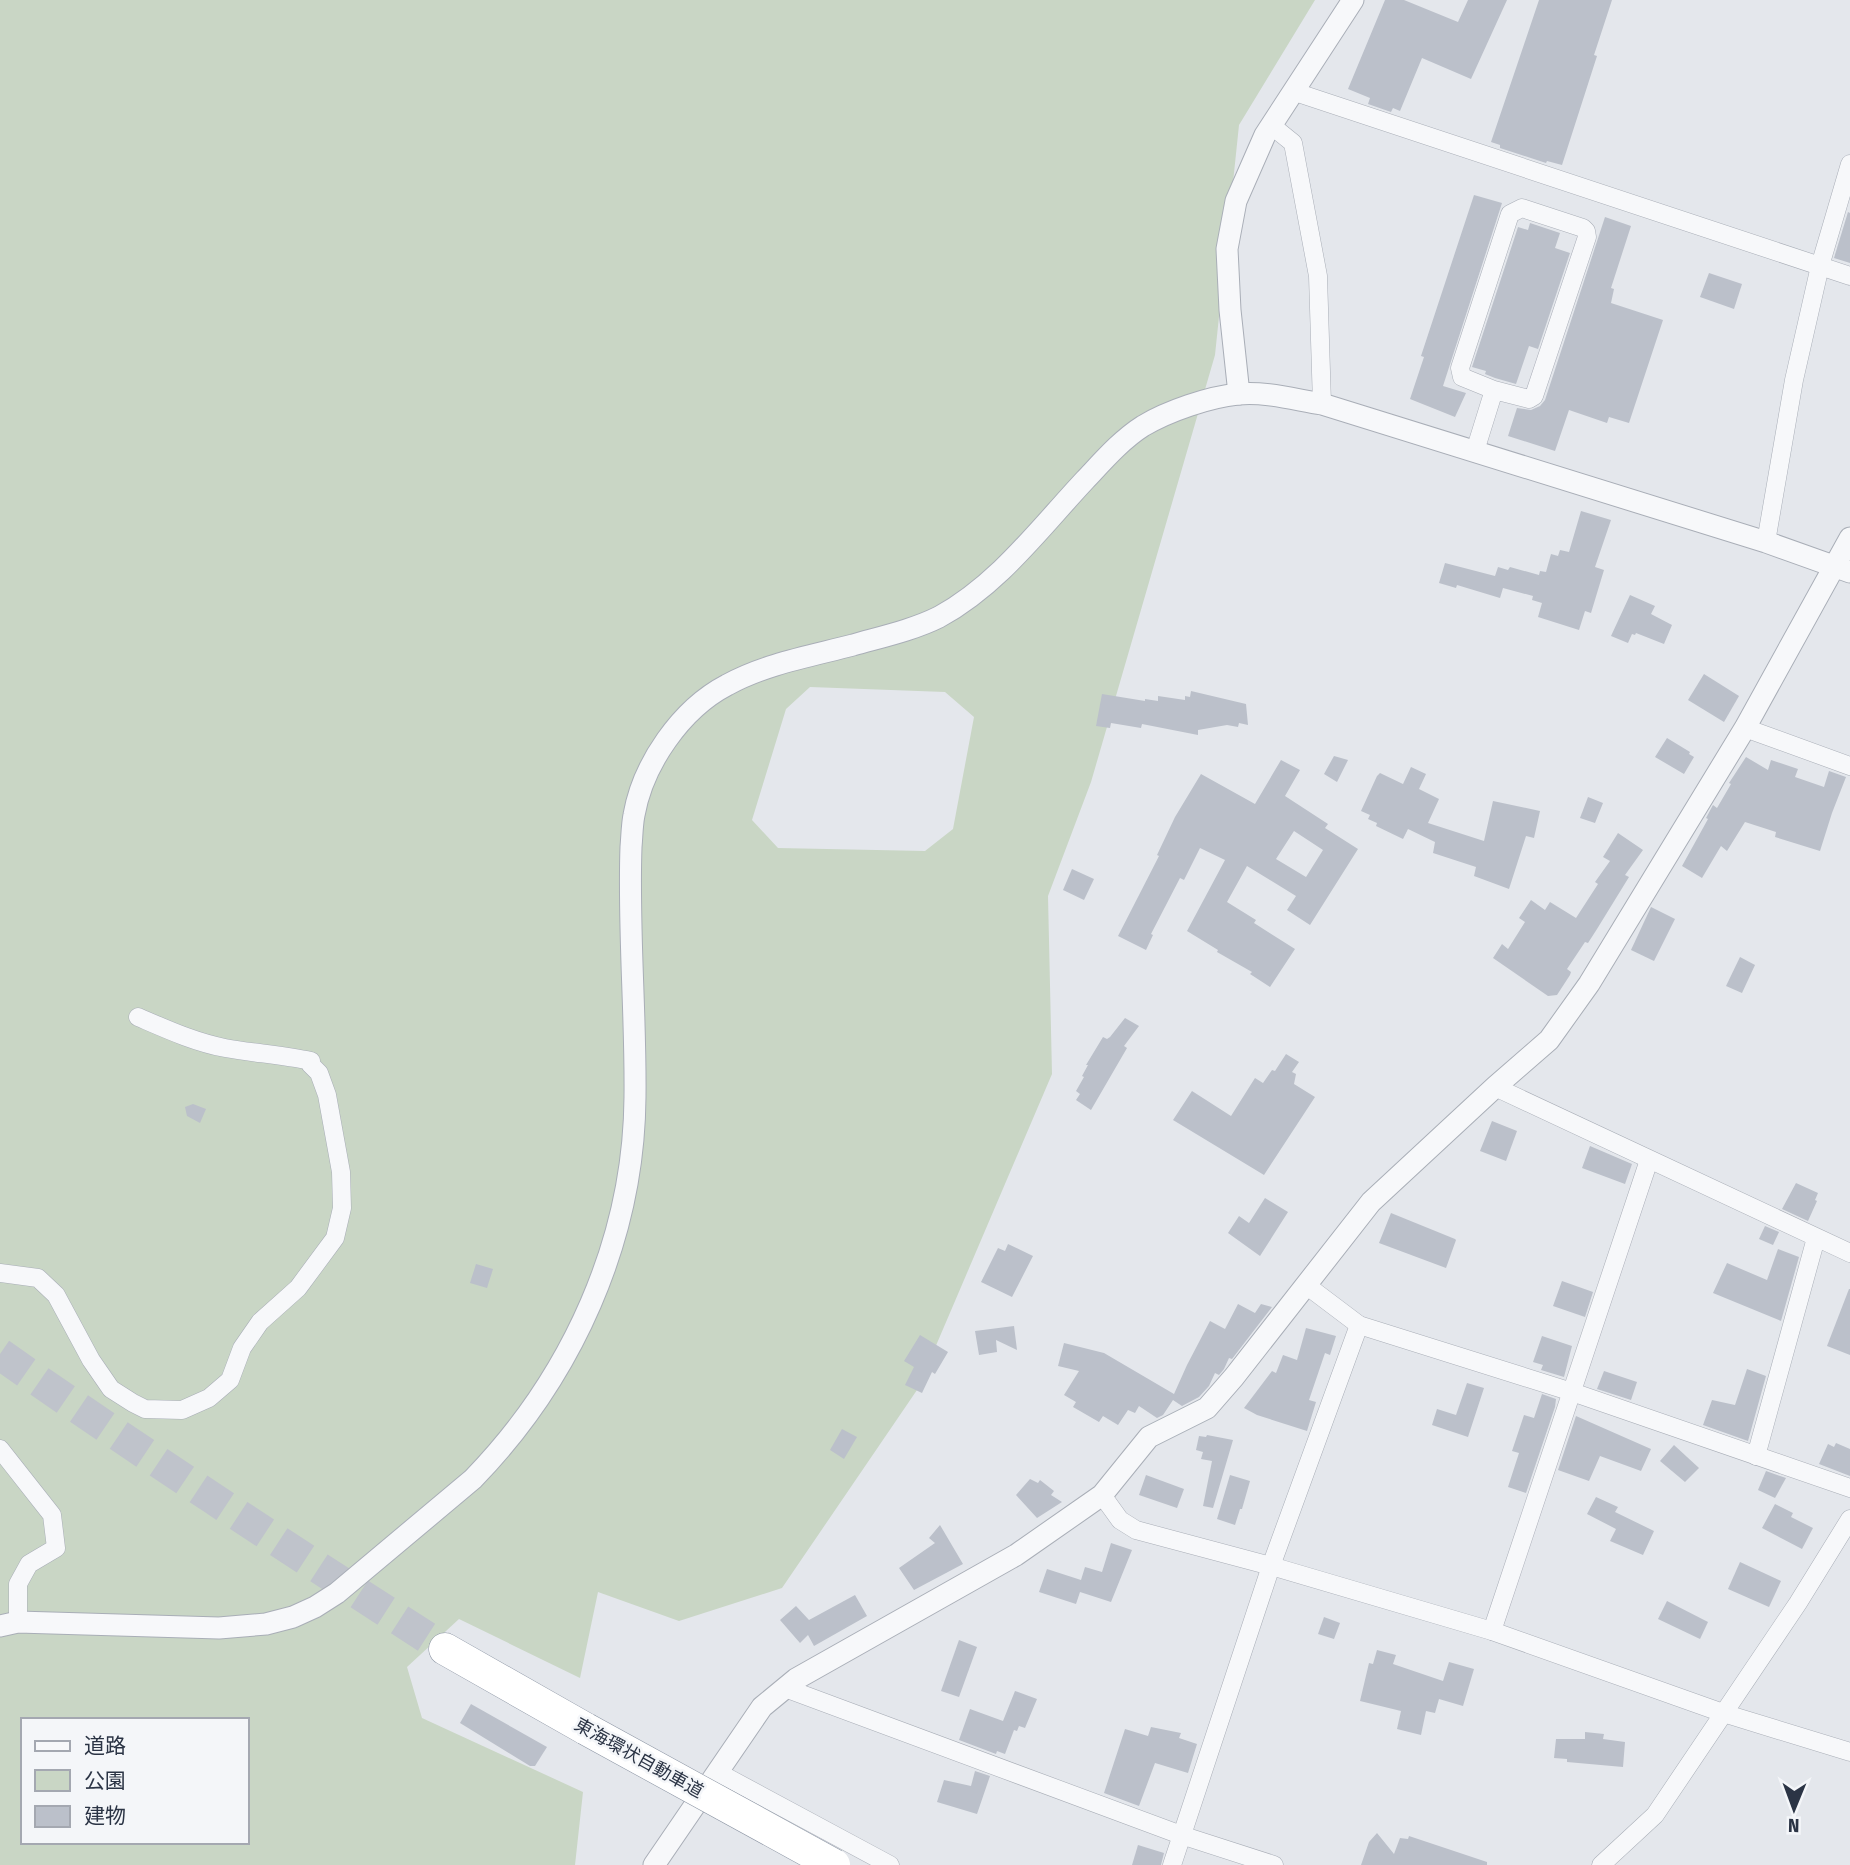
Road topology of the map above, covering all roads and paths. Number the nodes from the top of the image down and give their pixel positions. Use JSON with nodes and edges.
{"nodes":[{"id":1,"x":1353,"y":0,"type":"edge"},
{"id":2,"x":1295,"y":92,"type":"junction"},
{"id":3,"x":1272,"y":126,"type":"junction"},
{"id":4,"x":1850,"y":164,"type":"edge"},
{"id":5,"x":1820,"y":266,"type":"junction"},
{"id":6,"x":1850,"y":276,"type":"edge"},
{"id":7,"x":1494,"y":390,"type":"junction"},
{"id":8,"x":1239,"y":394,"type":"junction"},
{"id":9,"x":1322,"y":404,"type":"junction"},
{"id":10,"x":1475,"y":451,"type":"junction"},
{"id":11,"x":1850,"y":538,"type":"edge"},
{"id":12,"x":1766,"y":542,"type":"junction"},
{"id":13,"x":1841,"y":569,"type":"edge"},
{"id":14,"x":1745,"y":728,"type":"junction"},
{"id":15,"x":1850,"y":766,"type":"edge"},
{"id":16,"x":138,"y":1017,"type":"dead end"},
{"id":17,"x":1495,"y":1087,"type":"junction"},
{"id":18,"x":1648,"y":1160,"type":"junction"},
{"id":19,"x":1816,"y":1238,"type":"junction"},
{"id":20,"x":1850,"y":1253,"type":"edge"},
{"id":21,"x":0,"y":1273,"type":"edge"},
{"id":22,"x":1306,"y":1285,"type":"junction"},
{"id":23,"x":1360,"y":1325,"type":"junction"},
{"id":24,"x":1572,"y":1392,"type":"junction"},
{"id":25,"x":0,"y":1449,"type":"edge"},
{"id":26,"x":1756,"y":1456,"type":"junction"},
{"id":27,"x":1850,"y":1488,"type":"edge"},
{"id":28,"x":1102,"y":1495,"type":"junction"},
{"id":29,"x":1850,"y":1519,"type":"edge"},
{"id":30,"x":1272,"y":1566,"type":"junction"},
{"id":31,"x":9,"y":1624,"type":"edge"},
{"id":32,"x":1492,"y":1631,"type":"junction"},
{"id":33,"x":445,"y":1649,"type":"tunnel mouth"},
{"id":34,"x":785,"y":1688,"type":"junction"},
{"id":35,"x":1723,"y":1713,"type":"junction"},
{"id":36,"x":1850,"y":1752,"type":"edge"},
{"id":37,"x":716,"y":1772,"type":"junction"},
{"id":38,"x":1181,"y":1835,"type":"junction"},
{"id":39,"x":654,"y":1865,"type":"edge"},
{"id":40,"x":834,"y":1865,"type":"edge"},
{"id":41,"x":890,"y":1865,"type":"edge"},
{"id":42,"x":1172,"y":1865,"type":"edge"},
{"id":43,"x":1274,"y":1865,"type":"edge"},
{"id":44,"x":1601,"y":1865,"type":"edge"}],
"edges":[{"from":1,"to":2,"type":"street"},
{"from":2,"to":3,"type":"street"},
{"from":2,"to":5,"type":"street"},
{"from":3,"to":8,"type":"street"},
{"from":3,"to":9,"type":"street"},
{"from":4,"to":5,"type":"street"},
{"from":5,"to":6,"type":"street"},
{"from":5,"to":12,"type":"street"},
{"from":7,"to":7,"type":"street"},
{"from":7,"to":10,"type":"street"},
{"from":8,"to":9,"type":"street"},
{"from":8,"to":31,"type":"street"},
{"from":9,"to":10,"type":"street"},
{"from":10,"to":12,"type":"street"},
{"from":11,"to":13,"type":"street"},
{"from":12,"to":13,"type":"street"},
{"from":13,"to":14,"type":"street"},
{"from":14,"to":15,"type":"street"},
{"from":14,"to":17,"type":"street"},
{"from":16,"to":21,"type":"street"},
{"from":17,"to":18,"type":"street"},
{"from":17,"to":22,"type":"street"},
{"from":18,"to":19,"type":"street"},
{"from":18,"to":24,"type":"street"},
{"from":19,"to":20,"type":"street"},
{"from":19,"to":26,"type":"street"},
{"from":22,"to":23,"type":"street"},
{"from":22,"to":28,"type":"street"},
{"from":23,"to":24,"type":"street"},
{"from":23,"to":30,"type":"street"},
{"from":24,"to":26,"type":"street"},
{"from":24,"to":32,"type":"street"},
{"from":25,"to":31,"type":"street"},
{"from":26,"to":27,"type":"street"},
{"from":28,"to":30,"type":"street"},
{"from":28,"to":34,"type":"street"},
{"from":29,"to":35,"type":"street"},
{"from":30,"to":32,"type":"street"},
{"from":30,"to":38,"type":"street"},
{"from":32,"to":35,"type":"street"},
{"from":33,"to":40,"type":"highway","name":"東海環状自動車道","bridge":true},
{"from":34,"to":37,"type":"street"},
{"from":34,"to":38,"type":"street"},
{"from":35,"to":36,"type":"street"},
{"from":35,"to":44,"type":"street"},
{"from":37,"to":39,"type":"street"},
{"from":37,"to":41,"type":"street"},
{"from":38,"to":42,"type":"street"},
{"from":38,"to":43,"type":"street"}]}
